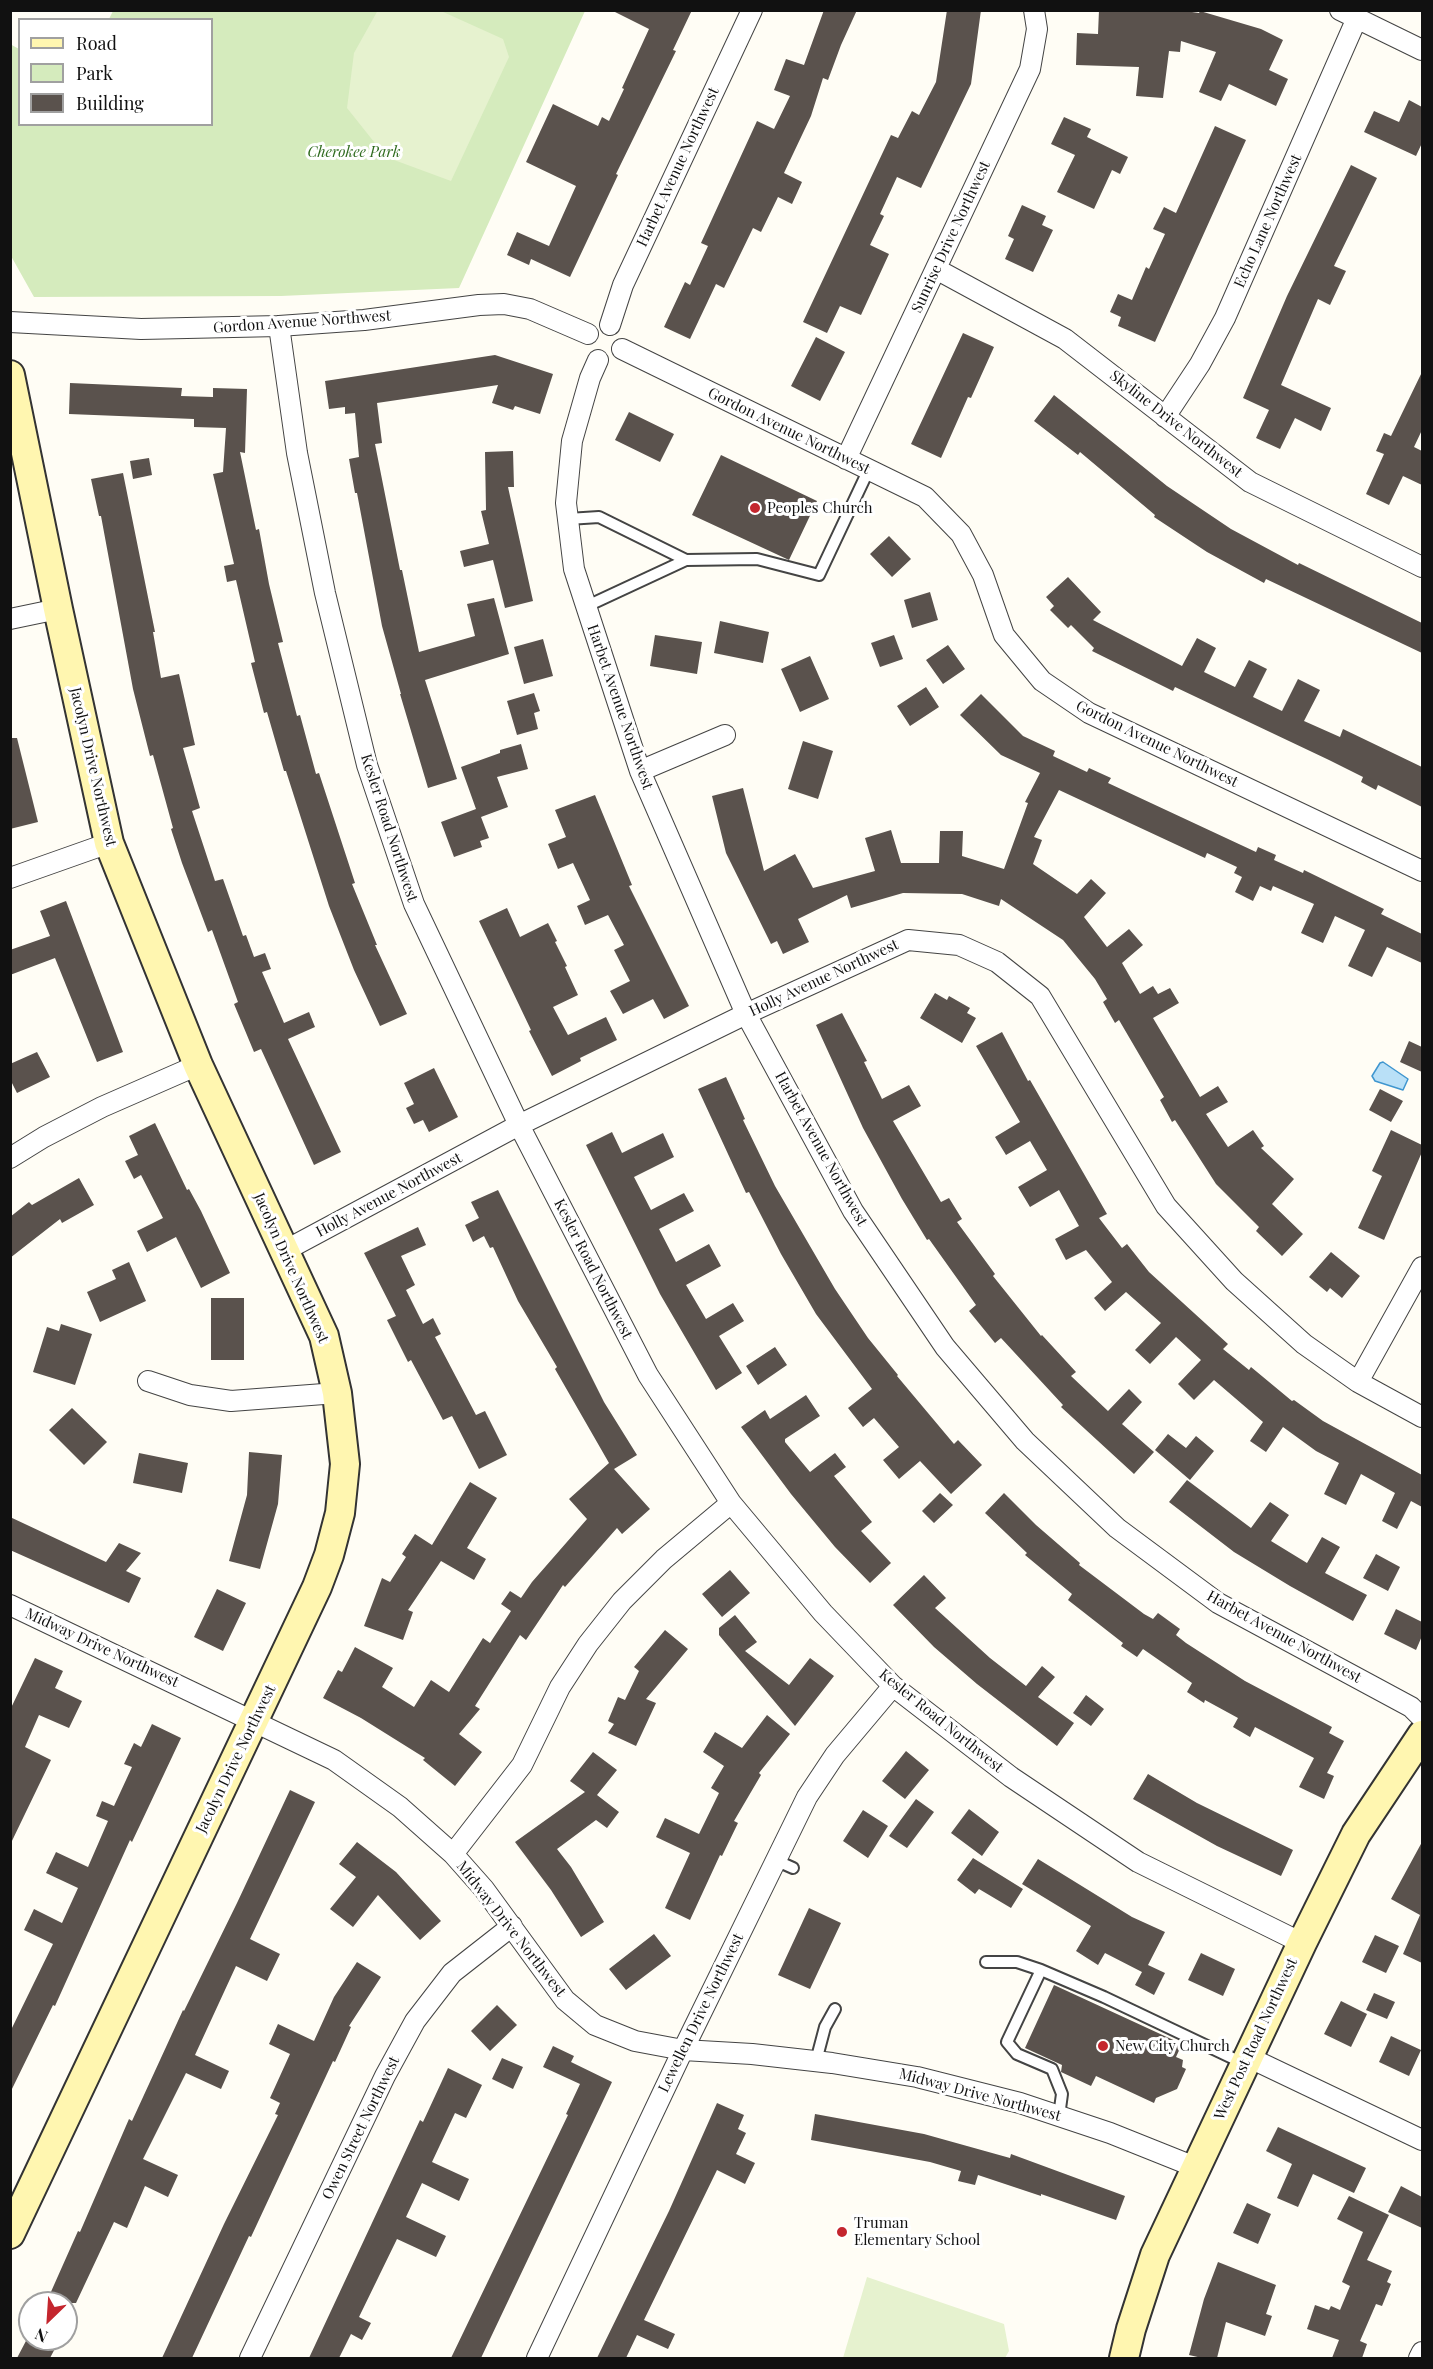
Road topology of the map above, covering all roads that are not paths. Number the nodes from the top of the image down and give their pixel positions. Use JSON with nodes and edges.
{"nodes":[{"id":1,"x":752,"y":10,"type":"edge"},
{"id":2,"x":1034,"y":10,"type":"edge"},
{"id":3,"x":1349,"y":14,"type":"edge"},
{"id":4,"x":1422,"y":50,"type":"edge"},
{"id":5,"x":936,"y":269,"type":"junction"},
{"id":6,"x":10,"y":322,"type":"edge"},
{"id":7,"x":610,"y":325,"type":"junction"},
{"id":8,"x":279,"y":326,"type":"junction"},
{"id":9,"x":588,"y":334,"type":"junction"},
{"id":10,"x":622,"y":349,"type":"junction"},
{"id":11,"x":598,"y":360,"type":"junction"},
{"id":12,"x":10,"y":375,"type":"edge"},
{"id":13,"x":1165,"y":417,"type":"junction"},
{"id":14,"x":846,"y":459,"type":"junction"},
{"id":15,"x":869,"y":469,"type":"junction"},
{"id":16,"x":568,"y":519,"type":"junction"},
{"id":17,"x":686,"y":560,"type":"junction"},
{"id":18,"x":1422,"y":567,"type":"edge"},
{"id":19,"x":585,"y":607,"type":"junction"},
{"id":20,"x":58,"y":609,"type":"junction"},
{"id":21,"x":10,"y":619,"type":"edge"},
{"id":22,"x":725,"y":735,"type":"dead end"},
{"id":23,"x":640,"y":771,"type":"junction"},
{"id":24,"x":109,"y":843,"type":"junction"},
{"id":25,"x":1422,"y":871,"type":"edge"},
{"id":26,"x":10,"y":878,"type":"edge"},
{"id":27,"x":746,"y":1014,"type":"junction"},
{"id":28,"x":198,"y":1065,"type":"junction"},
{"id":29,"x":519,"y":1125,"type":"junction"},
{"id":30,"x":10,"y":1158,"type":"edge"},
{"id":31,"x":286,"y":1250,"type":"junction"},
{"id":32,"x":1422,"y":1267,"type":"edge"},
{"id":33,"x":148,"y":1382,"type":"dead end"},
{"id":34,"x":1358,"y":1382,"type":"junction"},
{"id":35,"x":337,"y":1393,"type":"junction"},
{"id":36,"x":1422,"y":1417,"type":"edge"},
{"id":37,"x":731,"y":1503,"type":"junction"},
{"id":38,"x":10,"y":1605,"type":"edge"},
{"id":39,"x":893,"y":1686,"type":"junction"},
{"id":40,"x":1422,"y":1718,"type":"edge"},
{"id":41,"x":254,"y":1721,"type":"junction"},
{"id":42,"x":1422,"y":1735,"type":"edge"},
{"id":43,"x":453,"y":1854,"type":"junction"},
{"id":44,"x":775,"y":1860,"type":"junction"},
{"id":45,"x":793,"y":1868,"type":"dead end"},
{"id":46,"x":512,"y":1926,"type":"junction"},
{"id":47,"x":1302,"y":1943,"type":"junction"},
{"id":48,"x":986,"y":1962,"type":"dead end"},
{"id":49,"x":1041,"y":1970,"type":"junction"},
{"id":50,"x":835,"y":2009,"type":"dead end"},
{"id":51,"x":683,"y":2050,"type":"junction"},
{"id":52,"x":1247,"y":2060,"type":"junction"},
{"id":53,"x":816,"y":2061,"type":"junction"},
{"id":54,"x":1059,"y":2116,"type":"junction"},
{"id":55,"x":1422,"y":2139,"type":"edge"},
{"id":56,"x":1195,"y":2167,"type":"junction"},
{"id":57,"x":10,"y":2234,"type":"edge"},
{"id":58,"x":1422,"y":2352,"type":"edge"},
{"id":59,"x":250,"y":2358,"type":"edge"},
{"id":60,"x":537,"y":2358,"type":"edge"},
{"id":61,"x":1125,"y":2358,"type":"edge"},
{"id":62,"x":1419,"y":2358,"type":"edge"}],
"edges":[{"from":1,"to":7,"type":"street","name":"Harbet Avenue Northwest"},
{"from":2,"to":5,"type":"street","name":"Sunrise Drive Northwest"},
{"from":3,"to":4,"type":"street"},
{"from":3,"to":13,"type":"street","name":"Echo Lane Northwest"},
{"from":5,"to":13,"type":"street","name":"Skyline Drive Northwest"},
{"from":5,"to":14,"type":"street","name":"Sunrise Drive Northwest"},
{"from":6,"to":8,"type":"street","name":"Gordon Avenue Northwest"},
{"from":7,"to":9,"type":"street"},
{"from":7,"to":10,"type":"street"},
{"from":8,"to":9,"type":"street","name":"Gordon Avenue Northwest"},
{"from":8,"to":29,"type":"street","name":"Kesler Road Northwest"},
{"from":9,"to":11,"type":"street"},
{"from":10,"to":11,"type":"street"},
{"from":10,"to":14,"type":"street","name":"Gordon Avenue Northwest"},
{"from":11,"to":16,"type":"street","name":"Harbet Avenue Northwest"},
{"from":12,"to":20,"type":"street","name":"Jacolyn Drive Northwest"},
{"from":13,"to":18,"type":"street","name":"Skyline Drive Northwest"},
{"from":14,"to":15,"type":"street","name":"Gordon Avenue Northwest"},
{"from":15,"to":17,"type":"lane"},
{"from":15,"to":25,"type":"street","name":"Gordon Avenue Northwest"},
{"from":16,"to":17,"type":"lane"},
{"from":16,"to":19,"type":"street","name":"Harbet Avenue Northwest"},
{"from":17,"to":19,"type":"lane"},
{"from":19,"to":23,"type":"street","name":"Harbet Avenue Northwest"},
{"from":20,"to":21,"type":"street"},
{"from":20,"to":24,"type":"street","name":"Jacolyn Drive Northwest"},
{"from":22,"to":23,"type":"street"},
{"from":23,"to":27,"type":"street","name":"Harbet Avenue Northwest"},
{"from":24,"to":26,"type":"street"},
{"from":24,"to":28,"type":"street","name":"Jacolyn Drive Northwest"},
{"from":27,"to":29,"type":"street","name":"Holly Avenue Northwest"},
{"from":27,"to":34,"type":"street","name":"Holly Avenue Northwest"},
{"from":27,"to":40,"type":"street","name":"Harbet Avenue Northwest"},
{"from":28,"to":30,"type":"street"},
{"from":28,"to":31,"type":"street","name":"Jacolyn Drive Northwest"},
{"from":29,"to":31,"type":"street","name":"Holly Avenue Northwest"},
{"from":29,"to":37,"type":"street","name":"Kesler Road Northwest"},
{"from":31,"to":35,"type":"street","name":"Jacolyn Drive Northwest"},
{"from":32,"to":34,"type":"street"},
{"from":33,"to":35,"type":"street"},
{"from":34,"to":36,"type":"street","name":"Holly Avenue Northwest"},
{"from":35,"to":41,"type":"street","name":"Jacolyn Drive Northwest"},
{"from":37,"to":39,"type":"street","name":"Kesler Road Northwest"},
{"from":37,"to":43,"type":"street"},
{"from":38,"to":41,"type":"street","name":"Midway Drive Northwest"},
{"from":39,"to":44,"type":"street","name":"Lewellen Drive Northwest"},
{"from":39,"to":47,"type":"street","name":"Kesler Road Northwest"},
{"from":41,"to":43,"type":"street","name":"Midway Drive Northwest"},
{"from":41,"to":57,"type":"street","name":"Jacolyn Drive Northwest"},
{"from":42,"to":47,"type":"street","name":"West Post Road Northwest"},
{"from":43,"to":46,"type":"street","name":"Midway Drive Northwest"},
{"from":44,"to":45,"type":"lane"},
{"from":44,"to":51,"type":"street","name":"Lewellen Drive Northwest"},
{"from":46,"to":51,"type":"street","name":"Midway Drive Northwest"},
{"from":46,"to":59,"type":"street","name":"Owen Street Northwest"},
{"from":47,"to":52,"type":"street","name":"West Post Road Northwest"},
{"from":48,"to":49,"type":"lane"},
{"from":49,"to":52,"type":"lane"},
{"from":49,"to":54,"type":"lane"},
{"from":50,"to":53,"type":"lane"},
{"from":51,"to":53,"type":"street","name":"Midway Drive Northwest"},
{"from":51,"to":60,"type":"street","name":"Lewellen Drive Northwest"},
{"from":52,"to":55,"type":"street"},
{"from":52,"to":56,"type":"street","name":"West Post Road Northwest"},
{"from":53,"to":54,"type":"street","name":"Midway Drive Northwest"},
{"from":54,"to":56,"type":"street","name":"Midway Drive Northwest"},
{"from":56,"to":61,"type":"street","name":"West Post Road Northwest"},
{"from":58,"to":62,"type":"street"}]}
